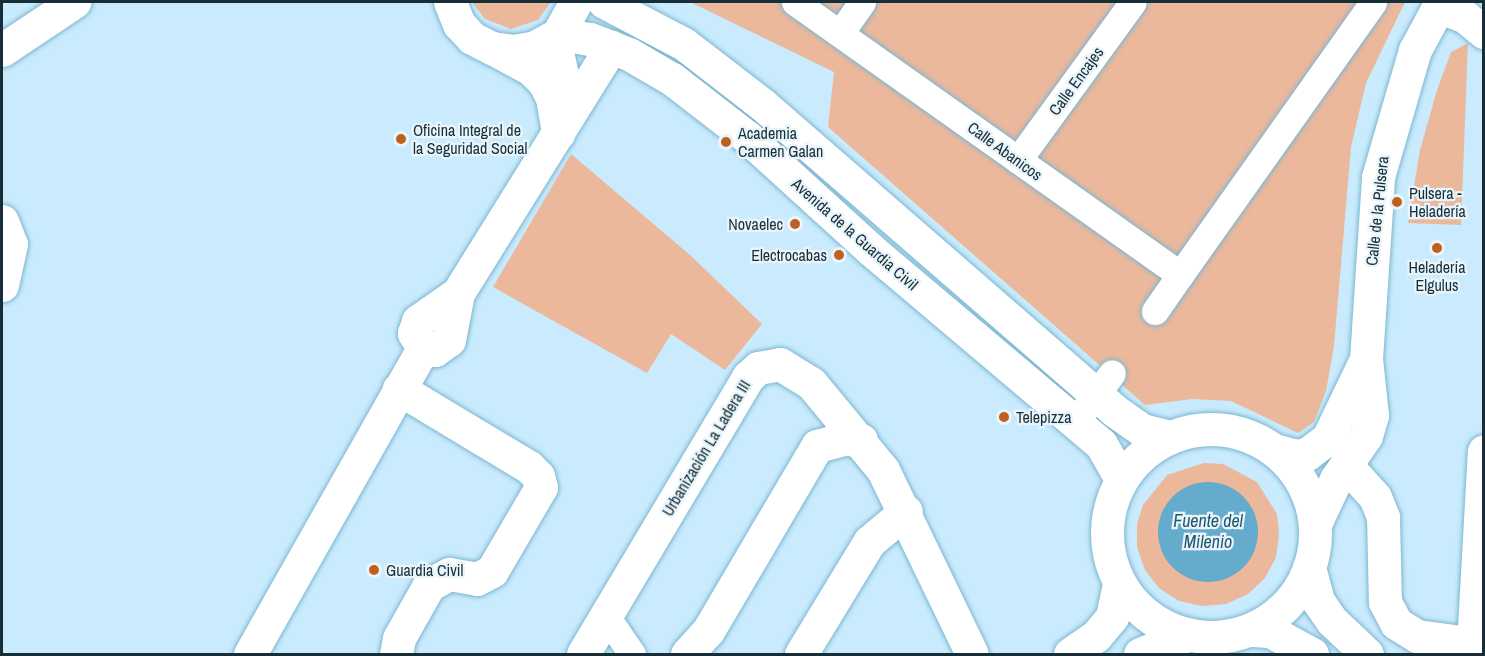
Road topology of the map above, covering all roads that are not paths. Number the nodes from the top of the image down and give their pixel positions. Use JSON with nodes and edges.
{"nodes":[{"id":1,"x":74,"y":2,"type":"edge"},
{"id":2,"x":576,"y":2,"type":"edge"},
{"id":3,"x":604,"y":2,"type":"edge"},
{"id":4,"x":795,"y":2,"type":"edge"},
{"id":5,"x":862,"y":2,"type":"edge"},
{"id":6,"x":1133,"y":2,"type":"edge"},
{"id":7,"x":1373,"y":2,"type":"edge"},
{"id":8,"x":1440,"y":3,"type":"edge"},
{"id":9,"x":448,"y":4,"type":"edge"},
{"id":10,"x":841,"y":32,"type":"junction"},
{"id":11,"x":1484,"y":32,"type":"edge"},
{"id":12,"x":556,"y":35,"type":"junction"},
{"id":13,"x":611,"y":47,"type":"junction"},
{"id":14,"x":492,"y":48,"type":"junction"},
{"id":15,"x":2,"y":50,"type":"edge"},
{"id":16,"x":558,"y":133,"type":"junction"},
{"id":17,"x":1018,"y":160,"type":"junction"},
{"id":18,"x":2,"y":220,"type":"edge"},
{"id":19,"x":1180,"y":275,"type":"junction"},
{"id":20,"x":2,"y":285,"type":"edge"},
{"id":21,"x":1155,"y":311,"type":"dead end"},
{"id":22,"x":1366,"y":359,"type":"junction"},
{"id":23,"x":1104,"y":384,"type":"junction"},
{"id":24,"x":399,"y":389,"type":"junction"},
{"id":25,"x":1075,"y":422,"type":"junction"},
{"id":26,"x":1170,"y":437,"type":"junction"},
{"id":27,"x":861,"y":440,"type":"junction"},
{"id":28,"x":1274,"y":450,"type":"junction"},
{"id":29,"x":1484,"y":452,"type":"edge"},
{"id":30,"x":1346,"y":465,"type":"junction"},
{"id":31,"x":1121,"y":479,"type":"junction"},
{"id":32,"x":906,"y":511,"type":"junction"},
{"id":33,"x":1315,"y":524,"type":"junction"},
{"id":34,"x":1310,"y":567,"type":"junction"},
{"id":35,"x":1119,"y":584,"type":"junction"},
{"id":36,"x":606,"y":616,"type":"junction"},
{"id":37,"x":1251,"y":630,"type":"junction"},
{"id":38,"x":1177,"y":643,"type":"edge"},
{"id":39,"x":1477,"y":648,"type":"edge"},
{"id":40,"x":250,"y":654,"type":"edge"},
{"id":41,"x":396,"y":654,"type":"edge"},
{"id":42,"x":583,"y":654,"type":"edge"},
{"id":43,"x":632,"y":654,"type":"edge"},
{"id":44,"x":687,"y":654,"type":"edge"},
{"id":45,"x":801,"y":654,"type":"edge"},
{"id":46,"x":972,"y":654,"type":"edge"},
{"id":47,"x":1070,"y":654,"type":"edge"},
{"id":48,"x":1140,"y":654,"type":"edge"},
{"id":49,"x":1312,"y":654,"type":"edge"},
{"id":50,"x":1367,"y":654,"type":"edge"}],
"edges":[{"from":1,"to":15,"type":"main road"},
{"from":2,"to":12,"type":"main road"},
{"from":3,"to":23,"type":"main road"},
{"from":4,"to":10,"type":"street","name":"Calle Abanicos"},
{"from":5,"to":10,"type":"street"},
{"from":6,"to":17,"type":"street","name":"Calle Encajes"},
{"from":7,"to":19,"type":"street"},
{"from":8,"to":11,"type":"main road"},
{"from":8,"to":22,"type":"main road","name":"Calle de la Pulsera"},
{"from":9,"to":14,"type":"main road"},
{"from":10,"to":17,"type":"street","name":"Calle Abanicos"},
{"from":12,"to":13,"type":"main road","name":"Avenida de la Guardia Civil"},
{"from":12,"to":14,"type":"main road"},
{"from":12,"to":16,"type":"main road"},
{"from":13,"to":16,"type":"main road"},
{"from":13,"to":25,"type":"main road","name":"Avenida de la Guardia Civil"},
{"from":14,"to":16,"type":"main road"},
{"from":16,"to":24,"type":"main road"},
{"from":17,"to":19,"type":"street","name":"Calle Abanicos"},
{"from":18,"to":20,"type":"main road"},
{"from":19,"to":21,"type":"street"},
{"from":22,"to":28,"type":"main road","name":"Calle de la Pulsera"},
{"from":22,"to":30,"type":"main road","name":"Calle de la Pulsera"},
{"from":23,"to":25,"type":"street"},
{"from":23,"to":26,"type":"main road"},
{"from":24,"to":40,"type":"main road"},
{"from":24,"to":41,"type":"main road"},
{"from":25,"to":31,"type":"main road","name":"Avenida de la Guardia Civil"},
{"from":26,"to":28,"type":"main road"},
{"from":26,"to":31,"type":"main road"},
{"from":27,"to":32,"type":"main road","name":"Urbanización La Ladera III"},
{"from":27,"to":36,"type":"main road","name":"Urbanización La Ladera III"},
{"from":27,"to":44,"type":"main road"},
{"from":28,"to":33,"type":"main road"},
{"from":29,"to":39,"type":"main road"},
{"from":30,"to":33,"type":"main road","name":"Calle de la Pulsera"},
{"from":30,"to":39,"type":"main road"},
{"from":31,"to":35,"type":"main road"},
{"from":32,"to":45,"type":"main road"},
{"from":32,"to":46,"type":"main road","name":"Urbanización La Ladera III"},
{"from":33,"to":34,"type":"main road"},
{"from":34,"to":37,"type":"main road"},
{"from":34,"to":50,"type":"main road"},
{"from":35,"to":38,"type":"main road"},
{"from":35,"to":47,"type":"main road"},
{"from":36,"to":42,"type":"main road","name":"Urbanización La Ladera III"},
{"from":36,"to":43,"type":"street"},
{"from":37,"to":38,"type":"main road"},
{"from":37,"to":49,"type":"main road"},
{"from":38,"to":48,"type":"main road"}]}
